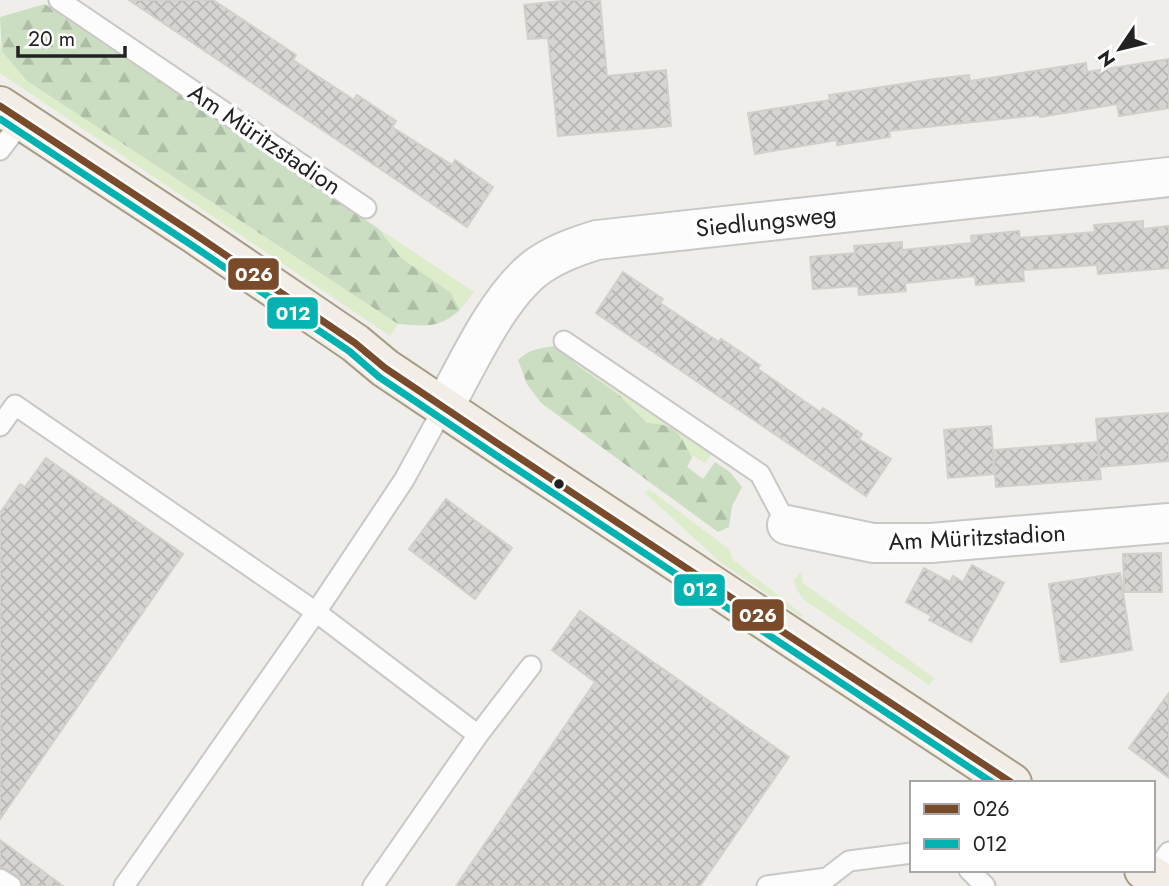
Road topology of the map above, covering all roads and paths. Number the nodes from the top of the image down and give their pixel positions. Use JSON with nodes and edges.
{"nodes":[{"id":1,"x":59,"y":0,"type":"edge"},
{"id":2,"x":7,"y":126,"type":"edge"},
{"id":3,"x":1169,"y":177,"type":"edge"},
{"id":4,"x":366,"y":208,"type":"dead end"},
{"id":5,"x":564,"y":341,"type":"dead end"},
{"id":6,"x":444,"y":407,"type":"junction"},
{"id":7,"x":0,"y":426,"type":"edge"},
{"id":8,"x":1169,"y":523,"type":"edge"},
{"id":9,"x":787,"y":524,"type":"joint"},
{"id":10,"x":316,"y":612,"type":"junction"},
{"id":11,"x":531,"y":666,"type":"dead end"},
{"id":12,"x":478,"y":735,"type":"junction"},
{"id":13,"x":1009,"y":781,"type":"edge"},
{"id":14,"x":910,"y":853,"type":"edge"},
{"id":15,"x":971,"y":872,"type":"edge"},
{"id":16,"x":0,"y":879,"type":"edge"},
{"id":17,"x":10,"y":886,"type":"edge"},
{"id":18,"x":124,"y":886,"type":"edge"},
{"id":19,"x":373,"y":886,"type":"edge"},
{"id":20,"x":768,"y":886,"type":"edge"},
{"id":21,"x":985,"y":886,"type":"edge"}],
"edges":[{"from":1,"to":4,"type":"lane","name":"Am Müritzstadion"},
{"from":2,"to":6,"type":"main road"},
{"from":3,"to":6,"type":"street","name":"Siedlungsweg"},
{"from":5,"to":9,"type":"lane","name":"Am Müritzstadion"},
{"from":6,"to":10,"type":"lane"},
{"from":6,"to":13,"type":"main road"},
{"from":7,"to":10,"type":"lane"},
{"from":8,"to":9,"type":"street","name":"Am Müritzstadion"},
{"from":10,"to":12,"type":"lane"},
{"from":10,"to":18,"type":"lane"},
{"from":11,"to":12,"type":"lane"},
{"from":12,"to":19,"type":"lane"},
{"from":14,"to":20,"type":"lane"},
{"from":15,"to":21,"type":"lane"},
{"from":16,"to":17,"type":"lane"}]}
